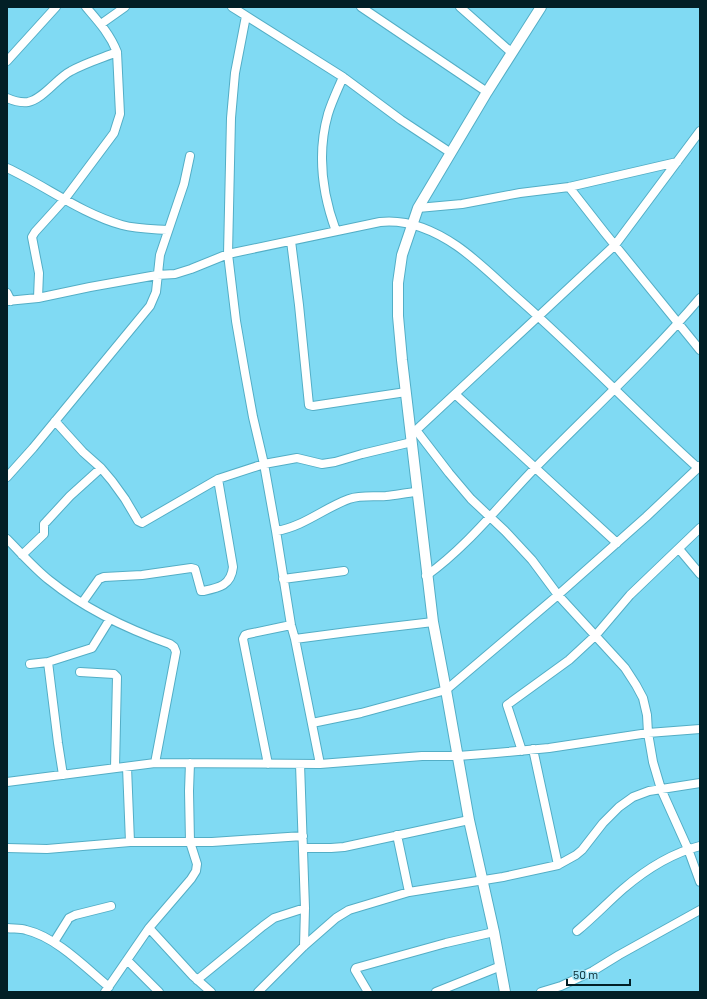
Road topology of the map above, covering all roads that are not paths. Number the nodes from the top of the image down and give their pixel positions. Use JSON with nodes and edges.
{"nodes":[{"id":1,"x":56,"y":7,"type":"edge"},
{"id":2,"x":86,"y":7,"type":"edge"},
{"id":3,"x":125,"y":7,"type":"edge"},
{"id":4,"x":232,"y":7,"type":"edge"},
{"id":5,"x":361,"y":7,"type":"edge"},
{"id":6,"x":460,"y":7,"type":"edge"},
{"id":7,"x":541,"y":7,"type":"edge"},
{"id":8,"x":246,"y":16,"type":"junction"},
{"id":9,"x":101,"y":24,"type":"junction"},
{"id":10,"x":117,"y":52,"type":"junction"},
{"id":11,"x":512,"y":53,"type":"junction"},
{"id":12,"x":7,"y":61,"type":"edge"},
{"id":13,"x":343,"y":76,"type":"junction"},
{"id":14,"x":487,"y":92,"type":"junction"},
{"id":15,"x":7,"y":98,"type":"edge"},
{"id":16,"x":700,"y":131,"type":"edge"},
{"id":17,"x":451,"y":153,"type":"junction"},
{"id":18,"x":190,"y":156,"type":"dead end"},
{"id":19,"x":676,"y":162,"type":"junction"},
{"id":20,"x":7,"y":168,"type":"edge"},
{"id":21,"x":569,"y":187,"type":"junction"},
{"id":22,"x":64,"y":200,"type":"junction"},
{"id":23,"x":418,"y":208,"type":"junction"},
{"id":24,"x":412,"y":225,"type":"junction"},
{"id":25,"x":167,"y":230,"type":"junction"},
{"id":26,"x":336,"y":231,"type":"junction"},
{"id":27,"x":291,"y":242,"type":"junction"},
{"id":28,"x":614,"y":245,"type":"junction"},
{"id":29,"x":228,"y":254,"type":"junction"},
{"id":30,"x":157,"y":275,"type":"junction"},
{"id":31,"x":8,"y":298,"type":"edge"},
{"id":32,"x":38,"y":298,"type":"junction"},
{"id":33,"x":700,"y":298,"type":"edge"},
{"id":34,"x":538,"y":316,"type":"junction"},
{"id":35,"x":679,"y":322,"type":"junction"},
{"id":36,"x":700,"y":350,"type":"edge"},
{"id":37,"x":614,"y":390,"type":"junction"},
{"id":38,"x":406,"y":392,"type":"junction"},
{"id":39,"x":455,"y":394,"type":"junction"},
{"id":40,"x":55,"y":421,"type":"junction"},
{"id":41,"x":413,"y":436,"type":"junction"},
{"id":42,"x":264,"y":464,"type":"junction"},
{"id":43,"x":536,"y":467,"type":"junction"},
{"id":44,"x":699,"y":467,"type":"edge"},
{"id":45,"x":101,"y":468,"type":"junction"},
{"id":46,"x":7,"y":477,"type":"edge"},
{"id":47,"x":218,"y":479,"type":"junction"},
{"id":48,"x":416,"y":492,"type":"junction"},
{"id":49,"x":490,"y":516,"type":"junction"},
{"id":50,"x":700,"y":528,"type":"edge"},
{"id":51,"x":276,"y":531,"type":"junction"},
{"id":52,"x":7,"y":540,"type":"edge"},
{"id":53,"x":617,"y":543,"type":"junction"},
{"id":54,"x":679,"y":549,"type":"junction"},
{"id":55,"x":22,"y":555,"type":"junction"},
{"id":56,"x":344,"y":571,"type":"dead end"},
{"id":57,"x":700,"y":574,"type":"edge"},
{"id":58,"x":426,"y":576,"type":"junction"},
{"id":59,"x":283,"y":579,"type":"junction"},
{"id":60,"x":558,"y":595,"type":"junction"},
{"id":61,"x":82,"y":603,"type":"junction"},
{"id":62,"x":110,"y":619,"type":"junction"},
{"id":63,"x":433,"y":622,"type":"junction"},
{"id":64,"x":291,"y":625,"type":"junction"},
{"id":65,"x":596,"y":635,"type":"junction"},
{"id":66,"x":295,"y":639,"type":"junction"},
{"id":67,"x":48,"y":662,"type":"junction"},
{"id":68,"x":30,"y":664,"type":"dead end"},
{"id":69,"x":80,"y":672,"type":"dead end"},
{"id":70,"x":446,"y":690,"type":"junction"},
{"id":71,"x":312,"y":724,"type":"junction"},
{"id":72,"x":700,"y":729,"type":"edge"},
{"id":73,"x":648,"y":733,"type":"junction"},
{"id":74,"x":522,"y":750,"type":"junction"},
{"id":75,"x":533,"y":750,"type":"junction"},
{"id":76,"x":458,"y":756,"type":"junction"},
{"id":77,"x":155,"y":763,"type":"junction"},
{"id":78,"x":190,"y":763,"type":"junction"},
{"id":79,"x":268,"y":764,"type":"junction"},
{"id":80,"x":300,"y":764,"type":"junction"},
{"id":81,"x":320,"y":764,"type":"junction"},
{"id":82,"x":127,"y":767,"type":"junction"},
{"id":83,"x":115,"y":768,"type":"junction"},
{"id":84,"x":63,"y":775,"type":"junction"},
{"id":85,"x":7,"y":782,"type":"edge"},
{"id":86,"x":700,"y":783,"type":"edge"},
{"id":87,"x":661,"y":789,"type":"junction"},
{"id":88,"x":469,"y":820,"type":"junction"},
{"id":89,"x":397,"y":835,"type":"junction"},
{"id":90,"x":304,"y":836,"type":"junction"},
{"id":91,"x":130,"y":842,"type":"junction"},
{"id":92,"x":190,"y":842,"type":"junction"},
{"id":93,"x":700,"y":846,"type":"edge"},
{"id":94,"x":7,"y":848,"type":"edge"},
{"id":95,"x":303,"y":848,"type":"junction"},
{"id":96,"x":688,"y":849,"type":"junction"},
{"id":97,"x":558,"y":865,"type":"junction"},
{"id":98,"x":482,"y":879,"type":"junction"},
{"id":99,"x":700,"y":882,"type":"edge"},
{"id":100,"x":409,"y":892,"type":"junction"},
{"id":101,"x":111,"y":906,"type":"dead end"},
{"id":102,"x":305,"y":908,"type":"junction"},
{"id":103,"x":700,"y":910,"type":"edge"},
{"id":104,"x":7,"y":928,"type":"edge"},
{"id":105,"x":149,"y":928,"type":"junction"},
{"id":106,"x":577,"y":931,"type":"dead end"},
{"id":107,"x":494,"y":932,"type":"junction"},
{"id":108,"x":54,"y":942,"type":"junction"},
{"id":109,"x":304,"y":946,"type":"junction"},
{"id":110,"x":127,"y":960,"type":"junction"},
{"id":111,"x":501,"y":966,"type":"junction"},
{"id":112,"x":197,"y":980,"type":"junction"},
{"id":113,"x":107,"y":990,"type":"edge"},
{"id":114,"x":159,"y":992,"type":"edge"},
{"id":115,"x":211,"y":992,"type":"edge"},
{"id":116,"x":258,"y":992,"type":"edge"},
{"id":117,"x":368,"y":992,"type":"edge"},
{"id":118,"x":436,"y":992,"type":"edge"},
{"id":119,"x":505,"y":992,"type":"edge"},
{"id":120,"x":541,"y":992,"type":"edge"}],
"edges":[{"from":1,"to":12,"type":"street"},
{"from":2,"to":9,"type":"street"},
{"from":3,"to":9,"type":"street"},
{"from":4,"to":8,"type":"street"},
{"from":5,"to":14,"type":"street"},
{"from":6,"to":11,"type":"street"},
{"from":7,"to":11,"type":"street"},
{"from":8,"to":13,"type":"street"},
{"from":8,"to":29,"type":"street"},
{"from":9,"to":10,"type":"street"},
{"from":10,"to":15,"type":"street"},
{"from":10,"to":22,"type":"street"},
{"from":11,"to":14,"type":"street"},
{"from":13,"to":17,"type":"street"},
{"from":13,"to":26,"type":"street"},
{"from":14,"to":17,"type":"street"},
{"from":16,"to":19,"type":"street"},
{"from":17,"to":23,"type":"street"},
{"from":18,"to":25,"type":"street"},
{"from":19,"to":21,"type":"street"},
{"from":19,"to":28,"type":"street"},
{"from":20,"to":22,"type":"street"},
{"from":21,"to":23,"type":"street"},
{"from":21,"to":28,"type":"street"},
{"from":22,"to":25,"type":"street"},
{"from":22,"to":32,"type":"street"},
{"from":23,"to":24,"type":"street"},
{"from":24,"to":26,"type":"street"},
{"from":24,"to":34,"type":"street"},
{"from":24,"to":38,"type":"street"},
{"from":25,"to":30,"type":"street"},
{"from":26,"to":27,"type":"street"},
{"from":27,"to":29,"type":"street"},
{"from":27,"to":38,"type":"street"},
{"from":28,"to":34,"type":"street"},
{"from":28,"to":35,"type":"street"},
{"from":29,"to":30,"type":"street"},
{"from":29,"to":42,"type":"street"},
{"from":30,"to":32,"type":"street"},
{"from":30,"to":40,"type":"street"},
{"from":31,"to":32,"type":"street"},
{"from":33,"to":35,"type":"street"},
{"from":34,"to":37,"type":"street"},
{"from":34,"to":39,"type":"street"},
{"from":35,"to":36,"type":"street"},
{"from":35,"to":37,"type":"street"},
{"from":37,"to":43,"type":"street"},
{"from":37,"to":44,"type":"street"},
{"from":38,"to":41,"type":"street"},
{"from":39,"to":41,"type":"street"},
{"from":39,"to":43,"type":"street"},
{"from":40,"to":45,"type":"street"},
{"from":40,"to":46,"type":"street"},
{"from":41,"to":42,"type":"street"},
{"from":41,"to":48,"type":"street"},
{"from":41,"to":49,"type":"street"},
{"from":42,"to":47,"type":"street"},
{"from":42,"to":51,"type":"street"},
{"from":43,"to":49,"type":"street"},
{"from":43,"to":53,"type":"street"},
{"from":44,"to":53,"type":"street"},
{"from":45,"to":47,"type":"street"},
{"from":45,"to":55,"type":"street"},
{"from":47,"to":61,"type":"street"},
{"from":48,"to":51,"type":"street"},
{"from":48,"to":58,"type":"street"},
{"from":49,"to":58,"type":"street"},
{"from":49,"to":60,"type":"street"},
{"from":50,"to":54,"type":"street"},
{"from":51,"to":59,"type":"street"},
{"from":52,"to":55,"type":"street"},
{"from":53,"to":60,"type":"street"},
{"from":54,"to":57,"type":"street"},
{"from":54,"to":65,"type":"street"},
{"from":55,"to":61,"type":"street"},
{"from":56,"to":59,"type":"street"},
{"from":58,"to":63,"type":"street"},
{"from":59,"to":64,"type":"street"},
{"from":60,"to":65,"type":"street"},
{"from":60,"to":70,"type":"street"},
{"from":61,"to":62,"type":"street"},
{"from":62,"to":67,"type":"street"},
{"from":62,"to":77,"type":"street"},
{"from":63,"to":66,"type":"street"},
{"from":63,"to":70,"type":"street"},
{"from":64,"to":66,"type":"street"},
{"from":64,"to":79,"type":"street"},
{"from":65,"to":73,"type":"street"},
{"from":65,"to":74,"type":"street"},
{"from":66,"to":71,"type":"street"},
{"from":67,"to":68,"type":"street"},
{"from":67,"to":84,"type":"street"},
{"from":69,"to":83,"type":"street"},
{"from":70,"to":71,"type":"street"},
{"from":70,"to":76,"type":"street"},
{"from":71,"to":81,"type":"street"},
{"from":72,"to":73,"type":"street"},
{"from":73,"to":75,"type":"street"},
{"from":73,"to":87,"type":"street"},
{"from":74,"to":75,"type":"street"},
{"from":74,"to":76,"type":"street"},
{"from":75,"to":97,"type":"street"},
{"from":76,"to":81,"type":"street"},
{"from":76,"to":88,"type":"street"},
{"from":77,"to":78,"type":"street"},
{"from":77,"to":82,"type":"street"},
{"from":78,"to":79,"type":"street"},
{"from":78,"to":92,"type":"street"},
{"from":79,"to":80,"type":"street"},
{"from":80,"to":81,"type":"street"},
{"from":80,"to":90,"type":"street"},
{"from":82,"to":83,"type":"street"},
{"from":82,"to":91,"type":"street"},
{"from":83,"to":84,"type":"street"},
{"from":84,"to":85,"type":"street"},
{"from":86,"to":87,"type":"street"},
{"from":87,"to":96,"type":"street"},
{"from":87,"to":97,"type":"street"},
{"from":88,"to":89,"type":"street"},
{"from":88,"to":98,"type":"street"},
{"from":89,"to":95,"type":"street"},
{"from":89,"to":100,"type":"street"},
{"from":90,"to":92,"type":"street"},
{"from":90,"to":95,"type":"street"},
{"from":91,"to":92,"type":"street"},
{"from":91,"to":94,"type":"street"},
{"from":92,"to":105,"type":"street"},
{"from":93,"to":96,"type":"street"},
{"from":95,"to":102,"type":"street"},
{"from":96,"to":99,"type":"street"},
{"from":96,"to":106,"type":"street"},
{"from":97,"to":98,"type":"street"},
{"from":98,"to":100,"type":"street"},
{"from":98,"to":107,"type":"street"},
{"from":100,"to":109,"type":"street"},
{"from":101,"to":108,"type":"street"},
{"from":102,"to":109,"type":"street"},
{"from":102,"to":112,"type":"street"},
{"from":103,"to":120,"type":"street"},
{"from":104,"to":108,"type":"street"},
{"from":105,"to":110,"type":"street"},
{"from":105,"to":112,"type":"street"},
{"from":107,"to":111,"type":"street"},
{"from":107,"to":117,"type":"street"},
{"from":108,"to":113,"type":"street"},
{"from":109,"to":116,"type":"street"},
{"from":110,"to":113,"type":"street"},
{"from":110,"to":114,"type":"street"},
{"from":111,"to":118,"type":"street"},
{"from":111,"to":119,"type":"street"},
{"from":112,"to":115,"type":"street"}]}
